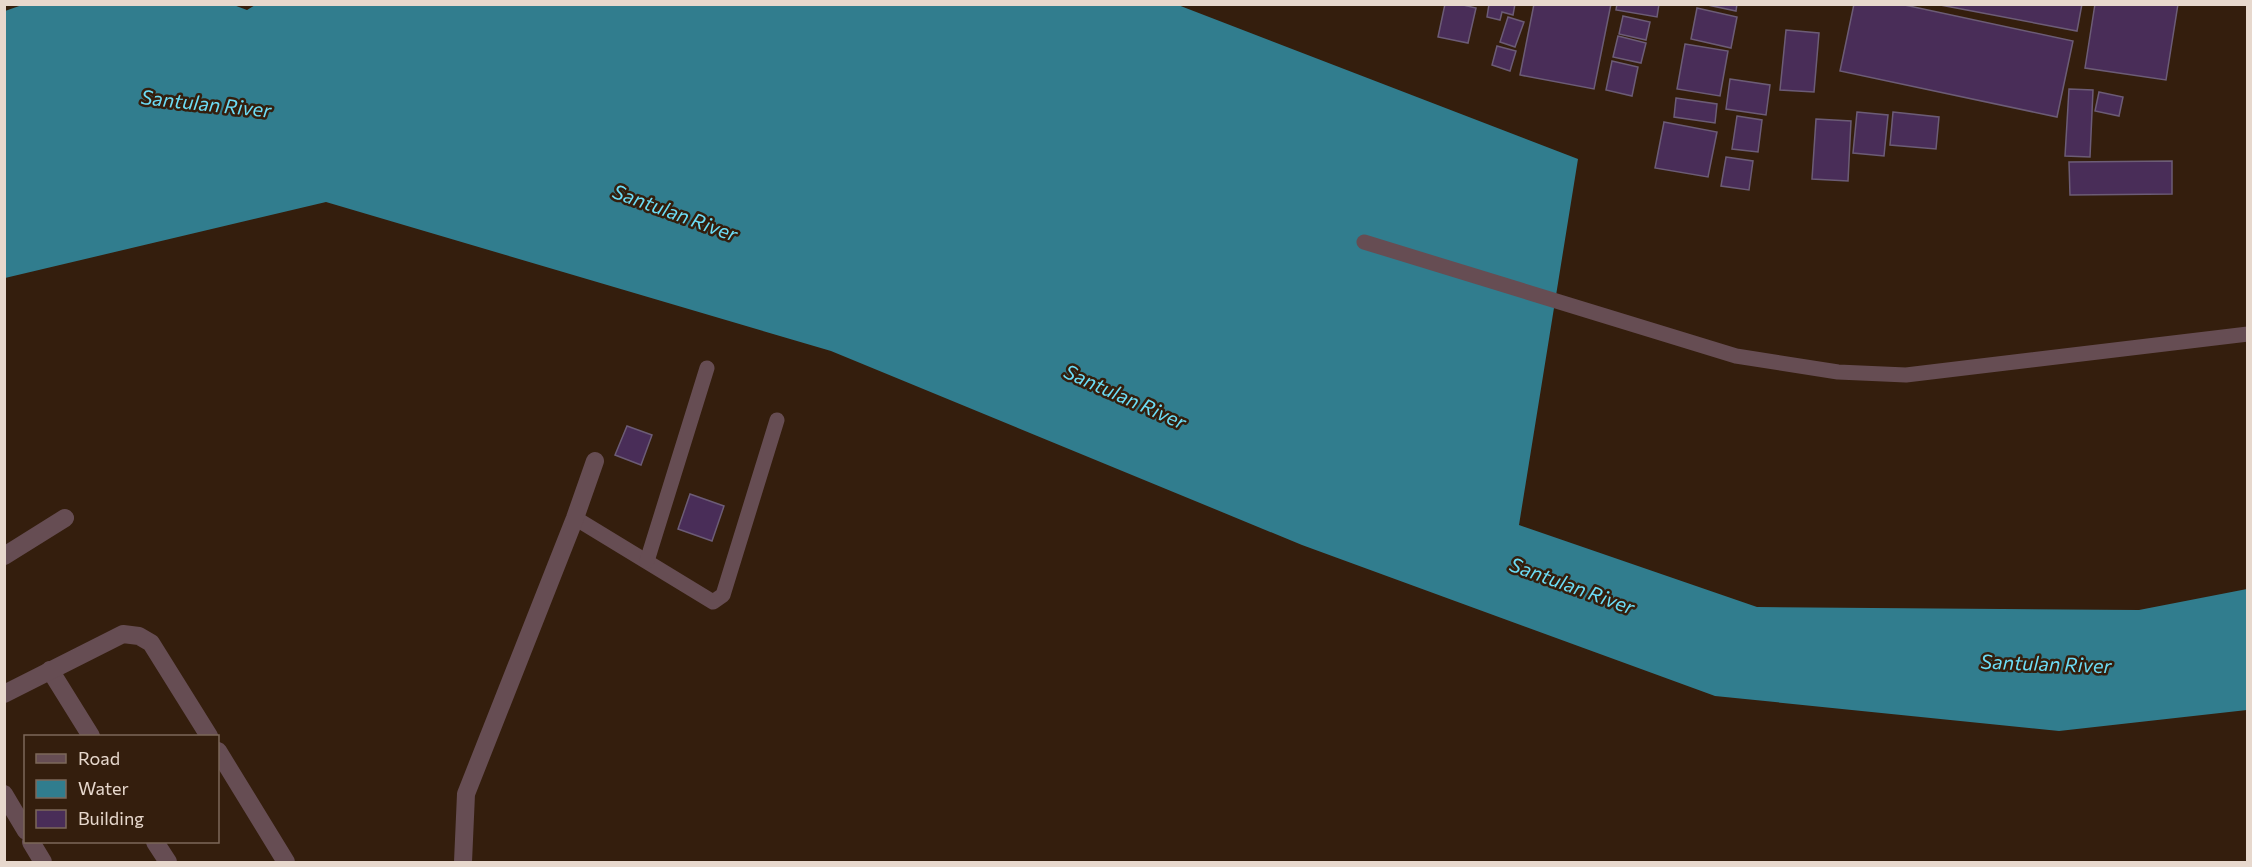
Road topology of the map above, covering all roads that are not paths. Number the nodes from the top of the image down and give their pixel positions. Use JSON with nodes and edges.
{"nodes":[{"id":1,"x":1364,"y":242,"type":"dead end"},
{"id":2,"x":2247,"y":334,"type":"edge"},
{"id":3,"x":708,"y":368,"type":"dead end"},
{"id":4,"x":777,"y":420,"type":"dead end"},
{"id":5,"x":595,"y":461,"type":"dead end"},
{"id":6,"x":65,"y":518,"type":"dead end"},
{"id":7,"x":574,"y":518,"type":"junction"},
{"id":8,"x":4,"y":556,"type":"edge"},
{"id":9,"x":646,"y":561,"type":"junction"},
{"id":10,"x":50,"y":670,"type":"junction"},
{"id":11,"x":4,"y":694,"type":"edge"},
{"id":12,"x":90,"y":735,"type":"edge"},
{"id":13,"x":207,"y":735,"type":"edge"},
{"id":14,"x":219,"y":753,"type":"edge"},
{"id":15,"x":4,"y":794,"type":"edge"},
{"id":16,"x":24,"y":828,"type":"edge"},
{"id":17,"x":32,"y":843,"type":"edge"},
{"id":18,"x":156,"y":843,"type":"edge"},
{"id":19,"x":43,"y":862,"type":"edge"},
{"id":20,"x":168,"y":862,"type":"edge"},
{"id":21,"x":286,"y":862,"type":"edge"},
{"id":22,"x":463,"y":862,"type":"edge"}],
"edges":[{"from":1,"to":2,"type":"lane"},
{"from":3,"to":9,"type":"lane"},
{"from":4,"to":9,"type":"lane"},
{"from":5,"to":7,"type":"street"},
{"from":6,"to":8,"type":"street"},
{"from":7,"to":9,"type":"lane"},
{"from":7,"to":22,"type":"street"},
{"from":10,"to":11,"type":"street"},
{"from":10,"to":12,"type":"street"},
{"from":10,"to":13,"type":"street"},
{"from":14,"to":21,"type":"street"},
{"from":15,"to":16,"type":"street"},
{"from":17,"to":19,"type":"street"},
{"from":18,"to":20,"type":"street"}]}
